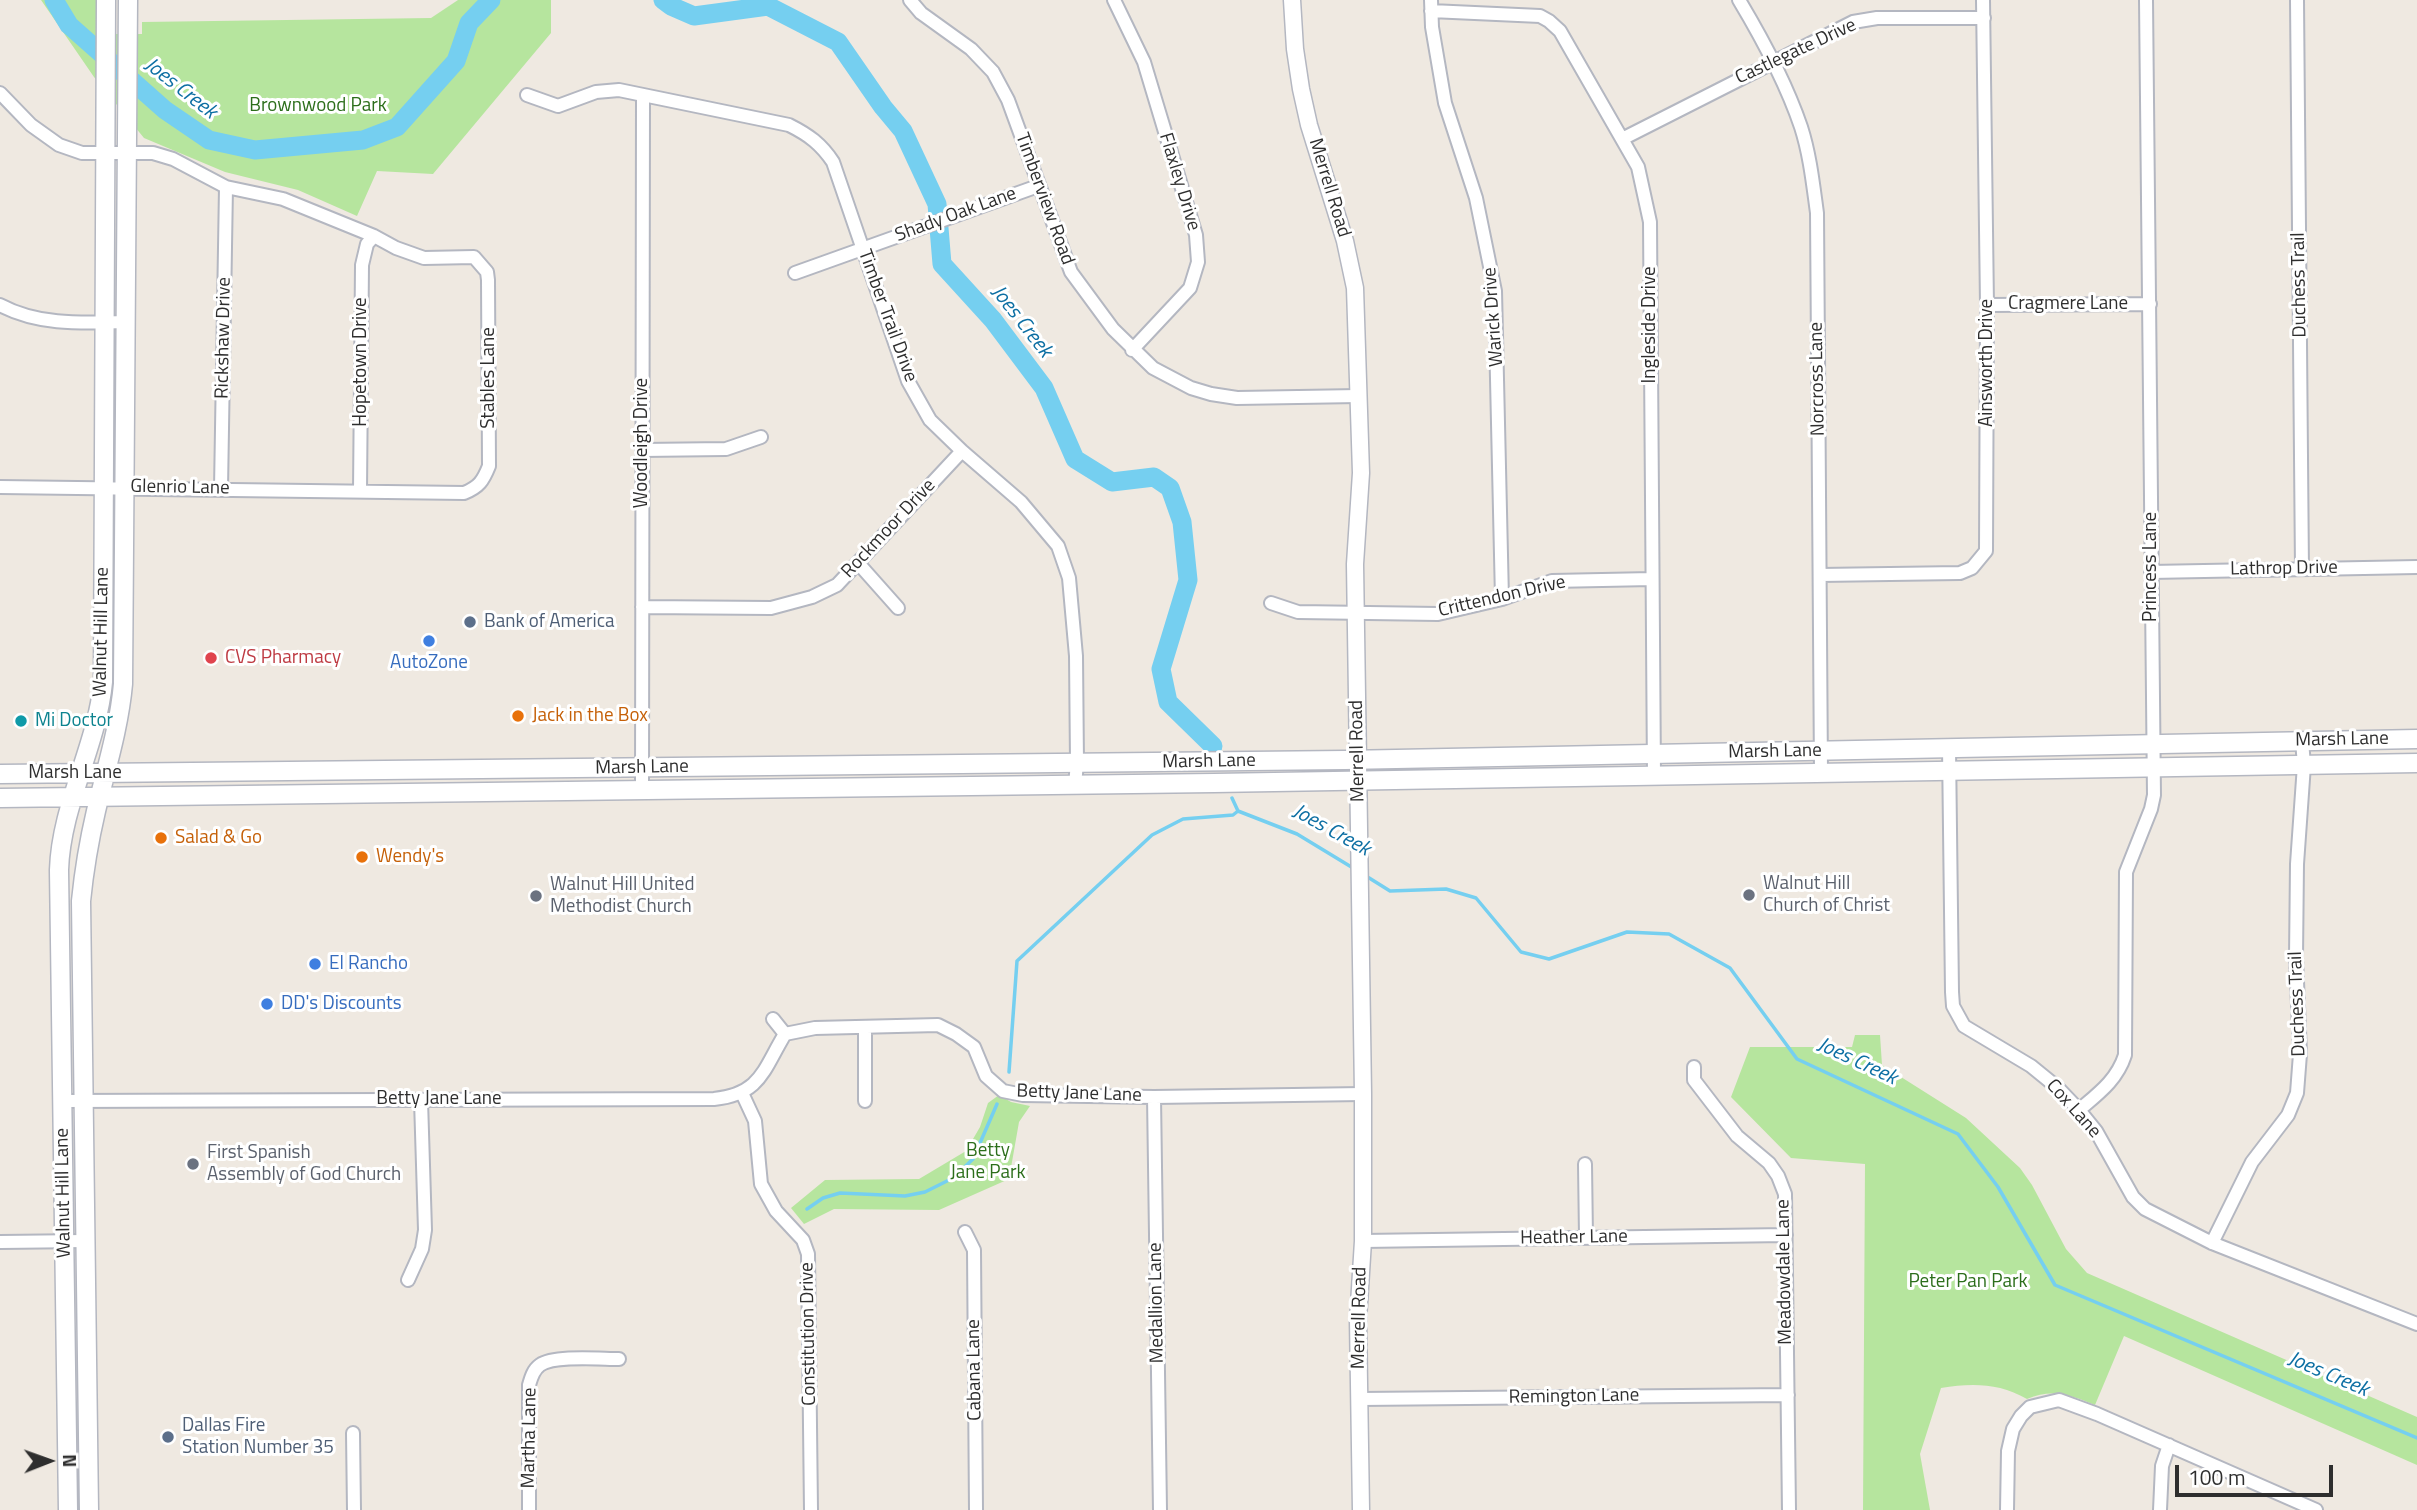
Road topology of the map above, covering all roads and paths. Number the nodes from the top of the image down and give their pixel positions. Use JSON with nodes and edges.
{"nodes":[{"id":1,"x":106,"y":0,"type":"edge"},
{"id":2,"x":128,"y":0,"type":"edge"},
{"id":3,"x":909,"y":0,"type":"edge"},
{"id":4,"x":1114,"y":0,"type":"edge"},
{"id":5,"x":1292,"y":0,"type":"edge"},
{"id":6,"x":1739,"y":0,"type":"edge"},
{"id":7,"x":1983,"y":0,"type":"edge"},
{"id":8,"x":2146,"y":0,"type":"edge"},
{"id":9,"x":2297,"y":0,"type":"edge"},
{"id":10,"x":1431,"y":6,"type":"edge"},
{"id":11,"x":1984,"y":18,"type":"junction"},
{"id":12,"x":1773,"y":62,"type":"junction"},
{"id":13,"x":0,"y":93,"type":"edge"},
{"id":14,"x":527,"y":95,"type":"dead end"},
{"id":15,"x":643,"y":96,"type":"junction"},
{"id":16,"x":1622,"y":139,"type":"junction"},
{"id":17,"x":106,"y":152,"type":"junction"},
{"id":18,"x":127,"y":152,"type":"junction"},
{"id":19,"x":1038,"y":186,"type":"junction"},
{"id":20,"x":226,"y":187,"type":"junction"},
{"id":21,"x":374,"y":236,"type":"junction"},
{"id":22,"x":863,"y":248,"type":"junction"},
{"id":23,"x":796,"y":272,"type":"dead end"},
{"id":24,"x":2150,"y":304,"type":"junction"},
{"id":25,"x":0,"y":305,"type":"edge"},
{"id":26,"x":1987,"y":305,"type":"junction"},
{"id":27,"x":126,"y":321,"type":"junction"},
{"id":28,"x":105,"y":322,"type":"junction"},
{"id":29,"x":1132,"y":350,"type":"junction"},
{"id":30,"x":1359,"y":396,"type":"junction"},
{"id":31,"x":761,"y":437,"type":"dead end"},
{"id":32,"x":642,"y":450,"type":"junction"},
{"id":33,"x":962,"y":452,"type":"junction"},
{"id":34,"x":0,"y":486,"type":"edge"},
{"id":35,"x":104,"y":486,"type":"junction"},
{"id":36,"x":125,"y":487,"type":"junction"},
{"id":37,"x":222,"y":489,"type":"junction"},
{"id":38,"x":360,"y":491,"type":"junction"},
{"id":39,"x":858,"y":563,"type":"junction"},
{"id":40,"x":2417,"y":567,"type":"edge"},
{"id":41,"x":2302,"y":569,"type":"junction"},
{"id":42,"x":2151,"y":572,"type":"junction"},
{"id":43,"x":1820,"y":575,"type":"junction"},
{"id":44,"x":1652,"y":579,"type":"junction"},
{"id":45,"x":1502,"y":599,"type":"junction"},
{"id":46,"x":1271,"y":603,"type":"dead end"},
{"id":47,"x":642,"y":607,"type":"junction"},
{"id":48,"x":898,"y":608,"type":"dead end"},
{"id":49,"x":1356,"y":613,"type":"junction"},
{"id":50,"x":124,"y":618,"type":"junction"},
{"id":51,"x":103,"y":619,"type":"junction"},
{"id":52,"x":2410,"y":739,"type":"edge"},
{"id":53,"x":2302,"y":741,"type":"junction"},
{"id":54,"x":2153,"y":744,"type":"junction"},
{"id":55,"x":1949,"y":748,"type":"junction"},
{"id":56,"x":1821,"y":751,"type":"junction"},
{"id":57,"x":1653,"y":754,"type":"junction"},
{"id":58,"x":1358,"y":760,"type":"junction"},
{"id":59,"x":1077,"y":763,"type":"junction"},
{"id":60,"x":2410,"y":763,"type":"edge"},
{"id":61,"x":852,"y":765,"type":"junction"},
{"id":62,"x":2304,"y":765,"type":"junction"},
{"id":63,"x":642,"y":768,"type":"junction"},
{"id":64,"x":2153,"y":768,"type":"junction"},
{"id":65,"x":455,"y":770,"type":"junction"},
{"id":66,"x":311,"y":771,"type":"junction"},
{"id":67,"x":1949,"y":771,"type":"junction"},
{"id":68,"x":80,"y":773,"type":"junction"},
{"id":69,"x":106,"y":773,"type":"junction"},
{"id":70,"x":1821,"y":773,"type":"junction"},
{"id":71,"x":0,"y":774,"type":"edge"},
{"id":72,"x":1654,"y":776,"type":"junction"},
{"id":73,"x":1358,"y":781,"type":"junction"},
{"id":74,"x":1075,"y":785,"type":"junction"},
{"id":75,"x":852,"y":787,"type":"junction"},
{"id":76,"x":642,"y":790,"type":"junction"},
{"id":77,"x":456,"y":792,"type":"junction"},
{"id":78,"x":310,"y":793,"type":"junction"},
{"id":79,"x":100,"y":795,"type":"junction"},
{"id":80,"x":74,"y":796,"type":"junction"},
{"id":81,"x":0,"y":798,"type":"edge"},
{"id":82,"x":60,"y":978,"type":"junction"},
{"id":83,"x":82,"y":978,"type":"junction"},
{"id":84,"x":773,"y":1019,"type":"dead end"},
{"id":85,"x":865,"y":1027,"type":"junction"},
{"id":86,"x":785,"y":1034,"type":"junction"},
{"id":87,"x":1694,"y":1067,"type":"dead end"},
{"id":88,"x":742,"y":1093,"type":"junction"},
{"id":89,"x":1363,"y":1094,"type":"junction"},
{"id":90,"x":1154,"y":1097,"type":"junction"},
{"id":91,"x":421,"y":1100,"type":"junction"},
{"id":92,"x":62,"y":1101,"type":"junction"},
{"id":93,"x":83,"y":1101,"type":"junction"},
{"id":94,"x":865,"y":1101,"type":"dead end"},
{"id":95,"x":2079,"y":1110,"type":"junction"},
{"id":96,"x":1584,"y":1164,"type":"dead end"},
{"id":97,"x":965,"y":1231,"type":"dead end"},
{"id":98,"x":1786,"y":1235,"type":"junction"},
{"id":99,"x":1586,"y":1237,"type":"junction"},
{"id":100,"x":64,"y":1241,"type":"junction"},
{"id":101,"x":85,"y":1241,"type":"junction"},
{"id":102,"x":1363,"y":1241,"type":"junction"},
{"id":103,"x":0,"y":1242,"type":"edge"},
{"id":104,"x":2212,"y":1243,"type":"junction"},
{"id":105,"x":408,"y":1280,"type":"dead end"},
{"id":106,"x":2417,"y":1324,"type":"edge"},
{"id":107,"x":619,"y":1359,"type":"dead end"},
{"id":108,"x":87,"y":1385,"type":"junction"},
{"id":109,"x":66,"y":1386,"type":"junction"},
{"id":110,"x":1787,"y":1395,"type":"junction"},
{"id":111,"x":1360,"y":1399,"type":"junction"},
{"id":112,"x":353,"y":1433,"type":"dead end"},
{"id":113,"x":88,"y":1443,"type":"junction"},
{"id":114,"x":67,"y":1444,"type":"junction"},
{"id":115,"x":2169,"y":1445,"type":"junction"},
{"id":116,"x":68,"y":1510,"type":"edge"},
{"id":117,"x":89,"y":1510,"type":"edge"},
{"id":118,"x":354,"y":1510,"type":"edge"},
{"id":119,"x":529,"y":1510,"type":"edge"},
{"id":120,"x":811,"y":1510,"type":"edge"},
{"id":121,"x":976,"y":1510,"type":"edge"},
{"id":122,"x":1160,"y":1510,"type":"edge"},
{"id":123,"x":1361,"y":1510,"type":"edge"},
{"id":124,"x":1789,"y":1510,"type":"edge"},
{"id":125,"x":2007,"y":1510,"type":"edge"},
{"id":126,"x":2160,"y":1510,"type":"edge"},
{"id":127,"x":2316,"y":1510,"type":"edge"}],
"edges":[{"from":1,"to":17,"type":"main road","name":"Walnut Hill Lane"},
{"from":2,"to":18,"type":"main road","name":"Walnut Hill Lane"},
{"from":3,"to":19,"type":"street","name":"Timberview Road"},
{"from":4,"to":29,"type":"street","name":"Flaxley Drive"},
{"from":5,"to":30,"type":"street","name":"Merrell Road"},
{"from":6,"to":12,"type":"street","name":"Norcross Lane"},
{"from":7,"to":11,"type":"street","name":"Ainsworth Drive"},
{"from":8,"to":24,"type":"street","name":"Princess Lane"},
{"from":9,"to":41,"type":"street","name":"Duchess Trail"},
{"from":10,"to":16,"type":"street","name":"Ingleside Drive"},
{"from":10,"to":45,"type":"street","name":"Warick Drive"},
{"from":11,"to":12,"type":"street","name":"Castlegate Drive"},
{"from":11,"to":26,"type":"street","name":"Ainsworth Drive"},
{"from":12,"to":16,"type":"street","name":"Castlegate Drive"},
{"from":12,"to":43,"type":"street","name":"Norcross Lane"},
{"from":13,"to":17,"type":"street"},
{"from":14,"to":15,"type":"street","name":"Timber Trail Drive"},
{"from":15,"to":22,"type":"street","name":"Timber Trail Drive"},
{"from":15,"to":32,"type":"street","name":"Woodleigh Drive"},
{"from":16,"to":44,"type":"street","name":"Ingleside Drive"},
{"from":17,"to":18,"type":"street"},
{"from":17,"to":28,"type":"main road","name":"Walnut Hill Lane"},
{"from":18,"to":20,"type":"street"},
{"from":18,"to":27,"type":"main road","name":"Walnut Hill Lane"},
{"from":19,"to":22,"type":"street","name":"Shady Oak Lane"},
{"from":19,"to":29,"type":"street","name":"Timberview Road"},
{"from":20,"to":21,"type":"street"},
{"from":20,"to":37,"type":"street","name":"Rickshaw Drive"},
{"from":21,"to":38,"type":"street","name":"Hopetown Drive"},
{"from":21,"to":38,"type":"street","name":"Stables Lane"},
{"from":22,"to":23,"type":"street","name":"Shady Oak Lane"},
{"from":22,"to":33,"type":"street","name":"Timber Trail Drive"},
{"from":24,"to":26,"type":"street","name":"Cragmere Lane"},
{"from":24,"to":42,"type":"street","name":"Princess Lane"},
{"from":25,"to":28,"type":"street"},
{"from":26,"to":43,"type":"street","name":"Ainsworth Drive"},
{"from":27,"to":28,"type":"street"},
{"from":27,"to":36,"type":"main road","name":"Walnut Hill Lane"},
{"from":28,"to":35,"type":"main road","name":"Walnut Hill Lane"},
{"from":29,"to":30,"type":"street","name":"Timberview Road"},
{"from":30,"to":49,"type":"street","name":"Merrell Road"},
{"from":31,"to":32,"type":"street"},
{"from":32,"to":47,"type":"street","name":"Woodleigh Drive"},
{"from":33,"to":39,"type":"street","name":"Rockmoor Drive"},
{"from":33,"to":59,"type":"street","name":"Timber Trail Drive"},
{"from":34,"to":35,"type":"street","name":"Glenrio Lane"},
{"from":35,"to":36,"type":"street","name":"Glenrio Lane"},
{"from":35,"to":51,"type":"main road","name":"Walnut Hill Lane"},
{"from":36,"to":37,"type":"street","name":"Glenrio Lane"},
{"from":36,"to":50,"type":"main road","name":"Walnut Hill Lane"},
{"from":37,"to":38,"type":"street","name":"Glenrio Lane"},
{"from":39,"to":47,"type":"street","name":"Rockmoor Drive"},
{"from":39,"to":48,"type":"street"},
{"from":40,"to":41,"type":"street","name":"Lathrop Drive"},
{"from":41,"to":42,"type":"street","name":"Lathrop Drive"},
{"from":42,"to":54,"type":"street","name":"Princess Lane"},
{"from":43,"to":56,"type":"street","name":"Norcross Lane"},
{"from":44,"to":45,"type":"street","name":"Crittendon Drive"},
{"from":44,"to":57,"type":"street","name":"Ingleside Drive"},
{"from":45,"to":49,"type":"street","name":"Crittendon Drive"},
{"from":46,"to":49,"type":"street","name":"Crittendon Drive"},
{"from":47,"to":63,"type":"street","name":"Woodleigh Drive"},
{"from":49,"to":58,"type":"street","name":"Merrell Road"},
{"from":50,"to":51,"type":"main road"},
{"from":50,"to":69,"type":"main road","name":"Walnut Hill Lane"},
{"from":51,"to":68,"type":"main road","name":"Walnut Hill Lane"},
{"from":52,"to":53,"type":"main road","name":"Marsh Lane"},
{"from":52,"to":60,"type":"main road"},
{"from":53,"to":54,"type":"main road","name":"Marsh Lane"},
{"from":53,"to":62,"type":"street","name":"Duchess Trail"},
{"from":54,"to":55,"type":"main road","name":"Marsh Lane"},
{"from":54,"to":64,"type":"street","name":"Princess Lane"},
{"from":55,"to":56,"type":"main road","name":"Marsh Lane"},
{"from":55,"to":67,"type":"street","name":"Cox Lane"},
{"from":56,"to":57,"type":"main road","name":"Marsh Lane"},
{"from":56,"to":70,"type":"street","name":"Norcross Lane"},
{"from":57,"to":58,"type":"main road","name":"Marsh Lane"},
{"from":57,"to":72,"type":"street","name":"Ingleside Drive"},
{"from":58,"to":59,"type":"main road","name":"Marsh Lane"},
{"from":58,"to":73,"type":"street","name":"Merrell Road"},
{"from":59,"to":61,"type":"main road","name":"Marsh Lane"},
{"from":59,"to":74,"type":"street","name":"Timber Trail Drive"},
{"from":60,"to":62,"type":"main road","name":"Marsh Lane"},
{"from":61,"to":63,"type":"main road","name":"Marsh Lane"},
{"from":61,"to":75,"type":"main road"},
{"from":62,"to":64,"type":"main road","name":"Marsh Lane"},
{"from":62,"to":104,"type":"street","name":"Duchess Trail"},
{"from":63,"to":65,"type":"main road","name":"Marsh Lane"},
{"from":63,"to":76,"type":"street","name":"Woodleigh Drive"},
{"from":64,"to":67,"type":"main road","name":"Marsh Lane"},
{"from":64,"to":95,"type":"street","name":"Princess Lane"},
{"from":65,"to":66,"type":"main road","name":"Marsh Lane"},
{"from":65,"to":77,"type":"main road"},
{"from":66,"to":69,"type":"main road","name":"Marsh Lane"},
{"from":66,"to":78,"type":"main road"},
{"from":67,"to":70,"type":"main road","name":"Marsh Lane"},
{"from":67,"to":95,"type":"street","name":"Cox Lane"},
{"from":68,"to":69,"type":"main road","name":"Marsh Lane"},
{"from":68,"to":71,"type":"main road","name":"Marsh Lane"},
{"from":68,"to":80,"type":"main road","name":"Walnut Hill Lane"},
{"from":69,"to":79,"type":"main road","name":"Walnut Hill Lane"},
{"from":70,"to":72,"type":"main road","name":"Marsh Lane"},
{"from":72,"to":73,"type":"main road","name":"Marsh Lane"},
{"from":73,"to":74,"type":"main road","name":"Marsh Lane"},
{"from":73,"to":89,"type":"street","name":"Merrell Road"},
{"from":74,"to":75,"type":"main road","name":"Marsh Lane"},
{"from":75,"to":76,"type":"main road","name":"Marsh Lane"},
{"from":76,"to":77,"type":"main road","name":"Marsh Lane"},
{"from":77,"to":78,"type":"main road","name":"Marsh Lane"},
{"from":78,"to":79,"type":"main road","name":"Marsh Lane"},
{"from":79,"to":80,"type":"main road","name":"Marsh Lane"},
{"from":79,"to":83,"type":"main road","name":"Walnut Hill Lane"},
{"from":80,"to":81,"type":"main road","name":"Marsh Lane"},
{"from":80,"to":82,"type":"main road","name":"Walnut Hill Lane"},
{"from":82,"to":83,"type":"main road"},
{"from":82,"to":92,"type":"main road","name":"Walnut Hill Lane"},
{"from":83,"to":93,"type":"main road","name":"Walnut Hill Lane"},
{"from":84,"to":86,"type":"street"},
{"from":85,"to":86,"type":"street","name":"Betty Jane Lane"},
{"from":85,"to":90,"type":"street","name":"Betty Jane Lane"},
{"from":85,"to":94,"type":"street"},
{"from":86,"to":88,"type":"street"},
{"from":87,"to":98,"type":"street","name":"Meadowdale Lane"},
{"from":88,"to":91,"type":"street","name":"Betty Jane Lane"},
{"from":88,"to":120,"type":"street","name":"Constitution Drive"},
{"from":89,"to":90,"type":"street","name":"Betty Jane Lane"},
{"from":89,"to":102,"type":"street","name":"Merrell Road"},
{"from":90,"to":122,"type":"street","name":"Medallion Lane"},
{"from":91,"to":93,"type":"street","name":"Betty Jane Lane"},
{"from":91,"to":105,"type":"street"},
{"from":92,"to":93,"type":"street","name":"Betty Jane Lane"},
{"from":92,"to":100,"type":"main road","name":"Walnut Hill Lane"},
{"from":93,"to":101,"type":"main road","name":"Walnut Hill Lane"},
{"from":95,"to":104,"type":"street","name":"Cox Lane"},
{"from":96,"to":99,"type":"street"},
{"from":97,"to":121,"type":"street","name":"Cabana Lane"},
{"from":98,"to":99,"type":"street","name":"Heather Lane"},
{"from":98,"to":110,"type":"street","name":"Meadowdale Lane"},
{"from":99,"to":102,"type":"street","name":"Heather Lane"},
{"from":100,"to":101,"type":"street"},
{"from":100,"to":103,"type":"street"},
{"from":100,"to":109,"type":"main road","name":"Walnut Hill Lane"},
{"from":101,"to":108,"type":"main road","name":"Walnut Hill Lane"},
{"from":102,"to":111,"type":"street","name":"Merrell Road"},
{"from":104,"to":106,"type":"street","name":"Cox Lane"},
{"from":107,"to":119,"type":"street","name":"Martha Lane"},
{"from":108,"to":109,"type":"main road"},
{"from":108,"to":113,"type":"main road","name":"Walnut Hill Lane"},
{"from":109,"to":114,"type":"main road","name":"Walnut Hill Lane"},
{"from":110,"to":111,"type":"street","name":"Remington Lane"},
{"from":110,"to":124,"type":"street","name":"Meadowdale Lane"},
{"from":111,"to":123,"type":"street","name":"Merrell Road"},
{"from":112,"to":118,"type":"street"},
{"from":113,"to":114,"type":"main road"},
{"from":113,"to":117,"type":"main road","name":"Walnut Hill Lane"},
{"from":114,"to":116,"type":"main road","name":"Walnut Hill Lane"},
{"from":115,"to":125,"type":"street"},
{"from":115,"to":126,"type":"street"},
{"from":115,"to":127,"type":"street"}]}
